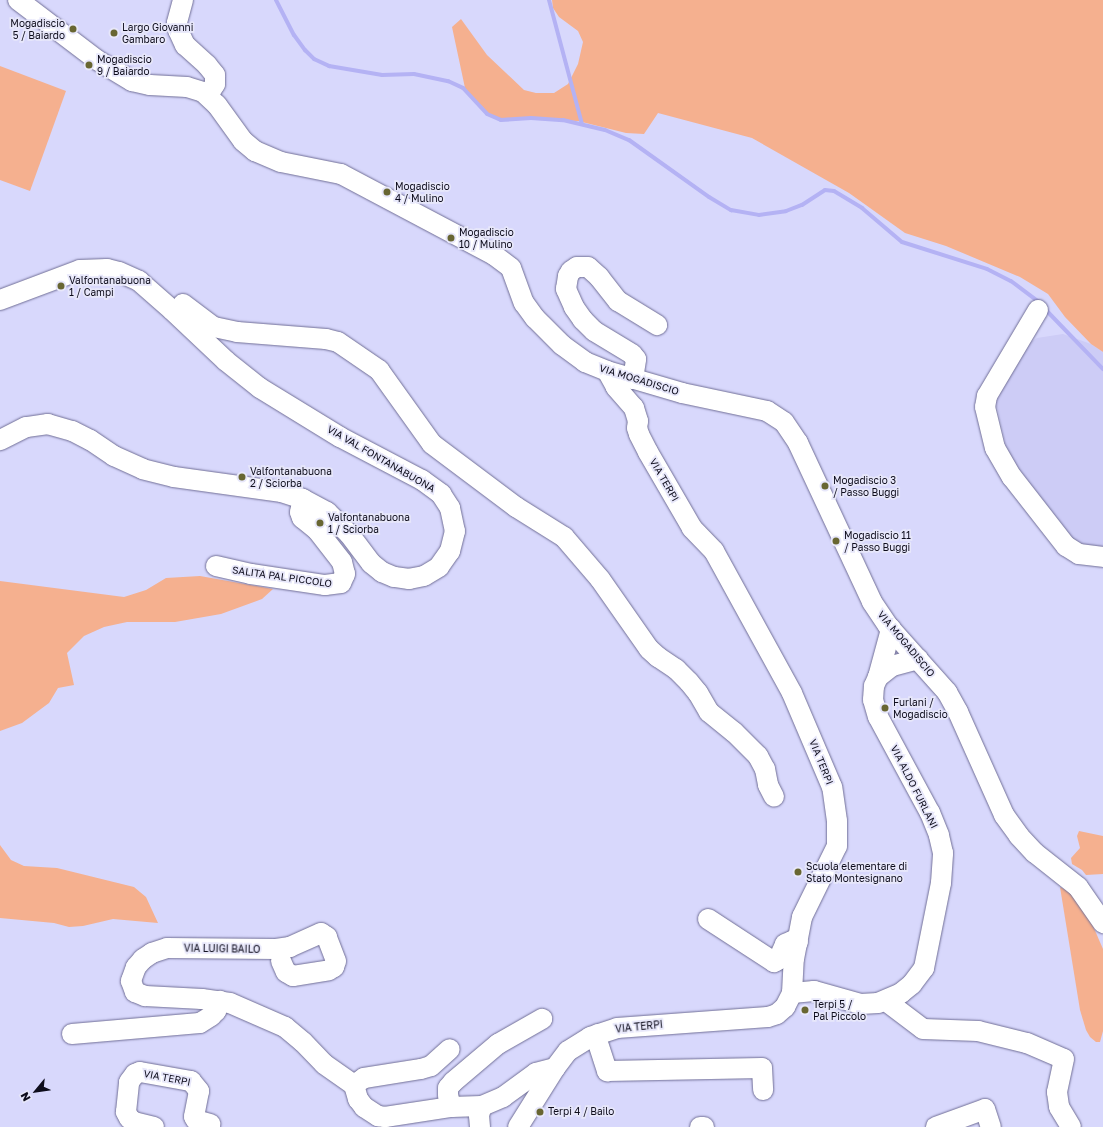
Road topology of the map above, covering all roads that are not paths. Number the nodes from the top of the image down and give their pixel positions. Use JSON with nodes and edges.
{"nodes":[{"id":1,"x":18,"y":0,"type":"edge"},
{"id":2,"x":183,"y":0,"type":"edge"},
{"id":3,"x":208,"y":95,"type":"junction"},
{"id":4,"x":0,"y":300,"type":"edge"},
{"id":5,"x":172,"y":310,"type":"junction"},
{"id":6,"x":1038,"y":310,"type":"dead end"},
{"id":7,"x":657,"y":325,"type":"dead end"},
{"id":8,"x":607,"y":371,"type":"junction"},
{"id":9,"x":633,"y":378,"type":"junction"},
{"id":10,"x":0,"y":440,"type":"edge"},
{"id":11,"x":303,"y":499,"type":"junction"},
{"id":12,"x":1103,"y":557,"type":"edge"},
{"id":13,"x":216,"y":566,"type":"dead end"},
{"id":14,"x":891,"y":629,"type":"junction"},
{"id":15,"x":918,"y":659,"type":"junction"},
{"id":16,"x":878,"y":677,"type":"junction"},
{"id":17,"x":774,"y":797,"type":"dead end"},
{"id":18,"x":708,"y":919,"type":"dead end"},
{"id":19,"x":1103,"y":923,"type":"edge"},
{"id":20,"x":798,"y":942,"type":"junction"},
{"id":21,"x":281,"y":961,"type":"dead end"},
{"id":22,"x":792,"y":993,"type":"junction"},
{"id":23,"x":220,"y":1001,"type":"junction"},
{"id":24,"x":886,"y":1001,"type":"junction"},
{"id":25,"x":542,"y":1019,"type":"dead end"},
{"id":26,"x":72,"y":1034,"type":"dead end"},
{"id":27,"x":598,"y":1034,"type":"junction"},
{"id":28,"x":450,"y":1049,"type":"dead end"},
{"id":29,"x":555,"y":1068,"type":"junction"},
{"id":30,"x":354,"y":1085,"type":"junction"},
{"id":31,"x":763,"y":1090,"type":"dead end"},
{"id":32,"x":482,"y":1106,"type":"junction"},
{"id":33,"x":451,"y":1107,"type":"junction"},
{"id":34,"x":210,"y":1124,"type":"dead end"},
{"id":35,"x":154,"y":1127,"type":"edge"},
{"id":36,"x":480,"y":1127,"type":"edge"},
{"id":37,"x":518,"y":1127,"type":"edge"},
{"id":38,"x":700,"y":1127,"type":"edge"},
{"id":39,"x":704,"y":1127,"type":"edge"},
{"id":40,"x":936,"y":1127,"type":"edge"},
{"id":41,"x":990,"y":1127,"type":"edge"},
{"id":42,"x":1071,"y":1127,"type":"edge"}],
"edges":[{"from":1,"to":3,"type":"street"},
{"from":2,"to":3,"type":"street"},
{"from":3,"to":8,"type":"street","name":"VIA MOGADISCIO"},
{"from":4,"to":5,"type":"street","name":"VIA VAL FONTANABUONA"},
{"from":5,"to":11,"type":"street","name":"VIA VAL FONTANABUONA"},
{"from":5,"to":17,"type":"street"},
{"from":6,"to":12,"type":"street"},
{"from":7,"to":9,"type":"street"},
{"from":8,"to":9,"type":"street","name":"VIA MOGADISCIO"},
{"from":8,"to":20,"type":"street","name":"VIA TERPI"},
{"from":9,"to":14,"type":"street","name":"VIA MOGADISCIO"},
{"from":10,"to":11,"type":"street","name":"VIA VAL FONTANABUONA"},
{"from":11,"to":13,"type":"street","name":"SALITA PAL PICCOLO"},
{"from":14,"to":15,"type":"street","name":"VIA MOGADISCIO"},
{"from":14,"to":16,"type":"street","name":"VIA ALDO FURLANI"},
{"from":15,"to":16,"type":"street"},
{"from":15,"to":19,"type":"street","name":"VIA MOGADISCIO"},
{"from":16,"to":24,"type":"street","name":"VIA ALDO FURLANI"},
{"from":18,"to":20,"type":"street"},
{"from":20,"to":22,"type":"street","name":"VIA TERPI"},
{"from":21,"to":23,"type":"street","name":"VIA LUIGI BAILO"},
{"from":22,"to":24,"type":"street","name":"VIA ALDO FURLANI"},
{"from":22,"to":27,"type":"street","name":"VIA TERPI"},
{"from":23,"to":26,"type":"street"},
{"from":23,"to":30,"type":"street","name":"VIA LUIGI BAILO"},
{"from":24,"to":42,"type":"street"},
{"from":25,"to":33,"type":"street"},
{"from":27,"to":29,"type":"street","name":"VIA TERPI"},
{"from":27,"to":31,"type":"street"},
{"from":28,"to":30,"type":"street"},
{"from":29,"to":32,"type":"street"},
{"from":29,"to":37,"type":"street","name":"VIA TERPI"},
{"from":30,"to":33,"type":"street"},
{"from":32,"to":33,"type":"street"},
{"from":32,"to":36,"type":"street"},
{"from":34,"to":35,"type":"street","name":"VIA TERPI"},
{"from":38,"to":39,"type":"street"},
{"from":40,"to":41,"type":"street"}]}
